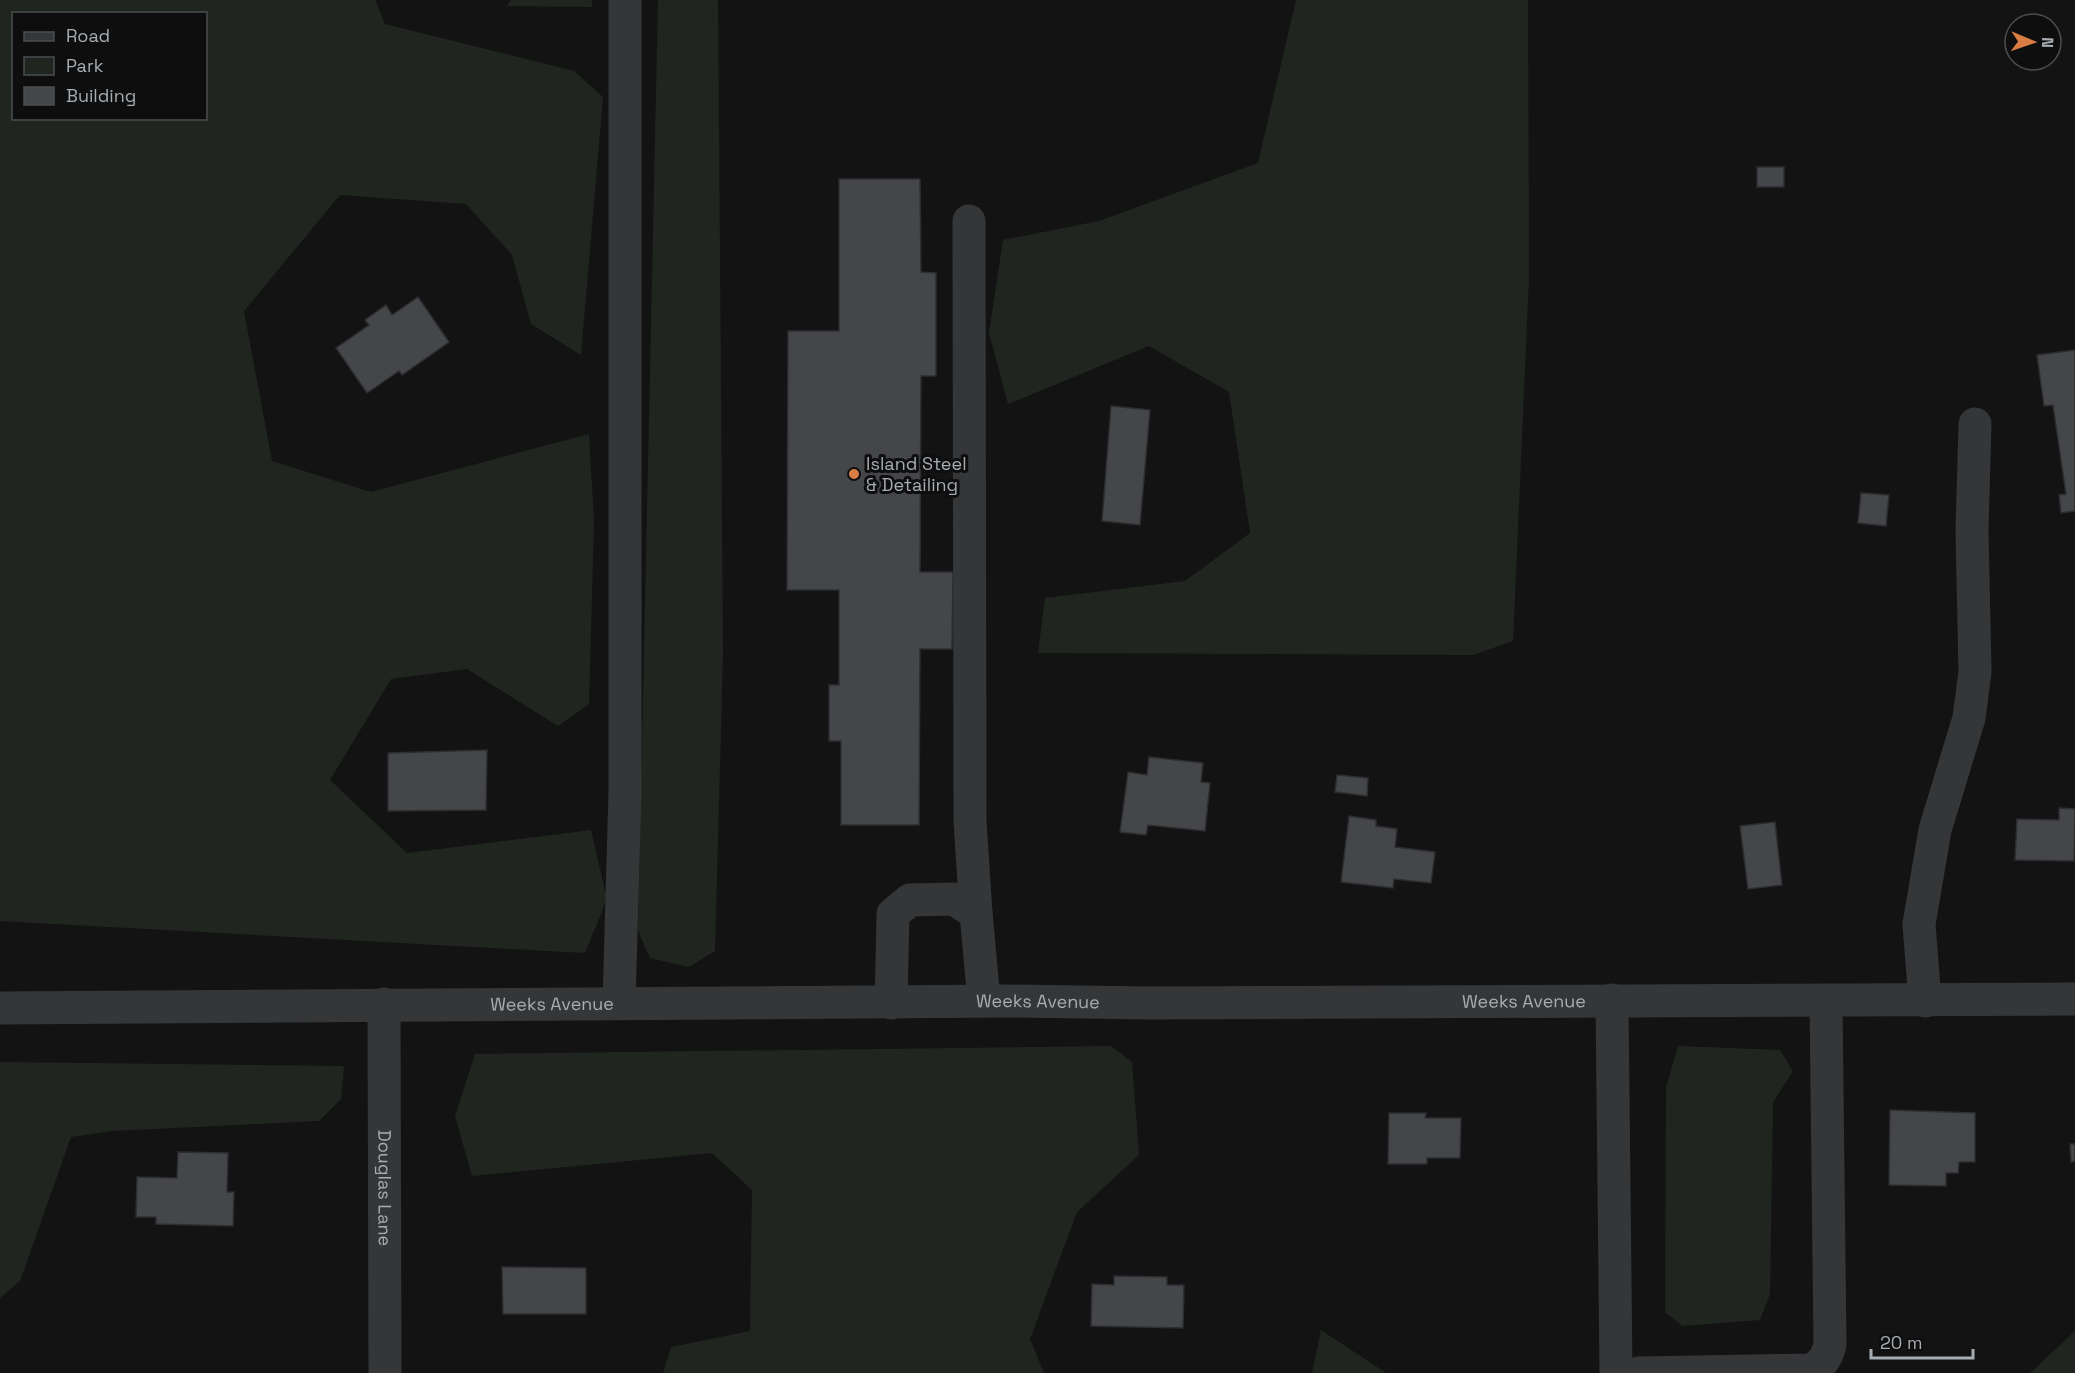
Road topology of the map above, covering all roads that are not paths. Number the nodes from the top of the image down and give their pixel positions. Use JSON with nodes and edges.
{"nodes":[{"id":1,"x":625,"y":0,"type":"edge"},
{"id":2,"x":969,"y":220,"type":"dead end"},
{"id":3,"x":1975,"y":424,"type":"dead end"},
{"id":4,"x":976,"y":913,"type":"junction"},
{"id":5,"x":2075,"y":999,"type":"edge"},
{"id":6,"x":1612,"y":1000,"type":"junction"},
{"id":7,"x":984,"y":1001,"type":"junction"},
{"id":8,"x":1827,"y":1001,"type":"junction"},
{"id":9,"x":1925,"y":1001,"type":"junction"},
{"id":10,"x":619,"y":1003,"type":"junction"},
{"id":11,"x":891,"y":1003,"type":"junction"},
{"id":12,"x":384,"y":1004,"type":"junction"},
{"id":13,"x":0,"y":1008,"type":"edge"},
{"id":14,"x":385,"y":1373,"type":"edge"},
{"id":15,"x":1616,"y":1373,"type":"edge"},
{"id":16,"x":1639,"y":1373,"type":"edge"}],
"edges":[{"from":1,"to":10,"type":"street"},
{"from":2,"to":4,"type":"street"},
{"from":3,"to":9,"type":"street"},
{"from":4,"to":7,"type":"street"},
{"from":4,"to":11,"type":"street"},
{"from":5,"to":9,"type":"street","name":"Weeks Avenue"},
{"from":6,"to":7,"type":"street","name":"Weeks Avenue"},
{"from":6,"to":8,"type":"street","name":"Weeks Avenue"},
{"from":6,"to":15,"type":"street"},
{"from":7,"to":11,"type":"street","name":"Weeks Avenue"},
{"from":8,"to":9,"type":"street","name":"Weeks Avenue"},
{"from":8,"to":16,"type":"street"},
{"from":10,"to":11,"type":"street","name":"Weeks Avenue"},
{"from":10,"to":12,"type":"street","name":"Weeks Avenue"},
{"from":12,"to":13,"type":"street","name":"Weeks Avenue"},
{"from":12,"to":14,"type":"street","name":"Douglas Lane"}]}
